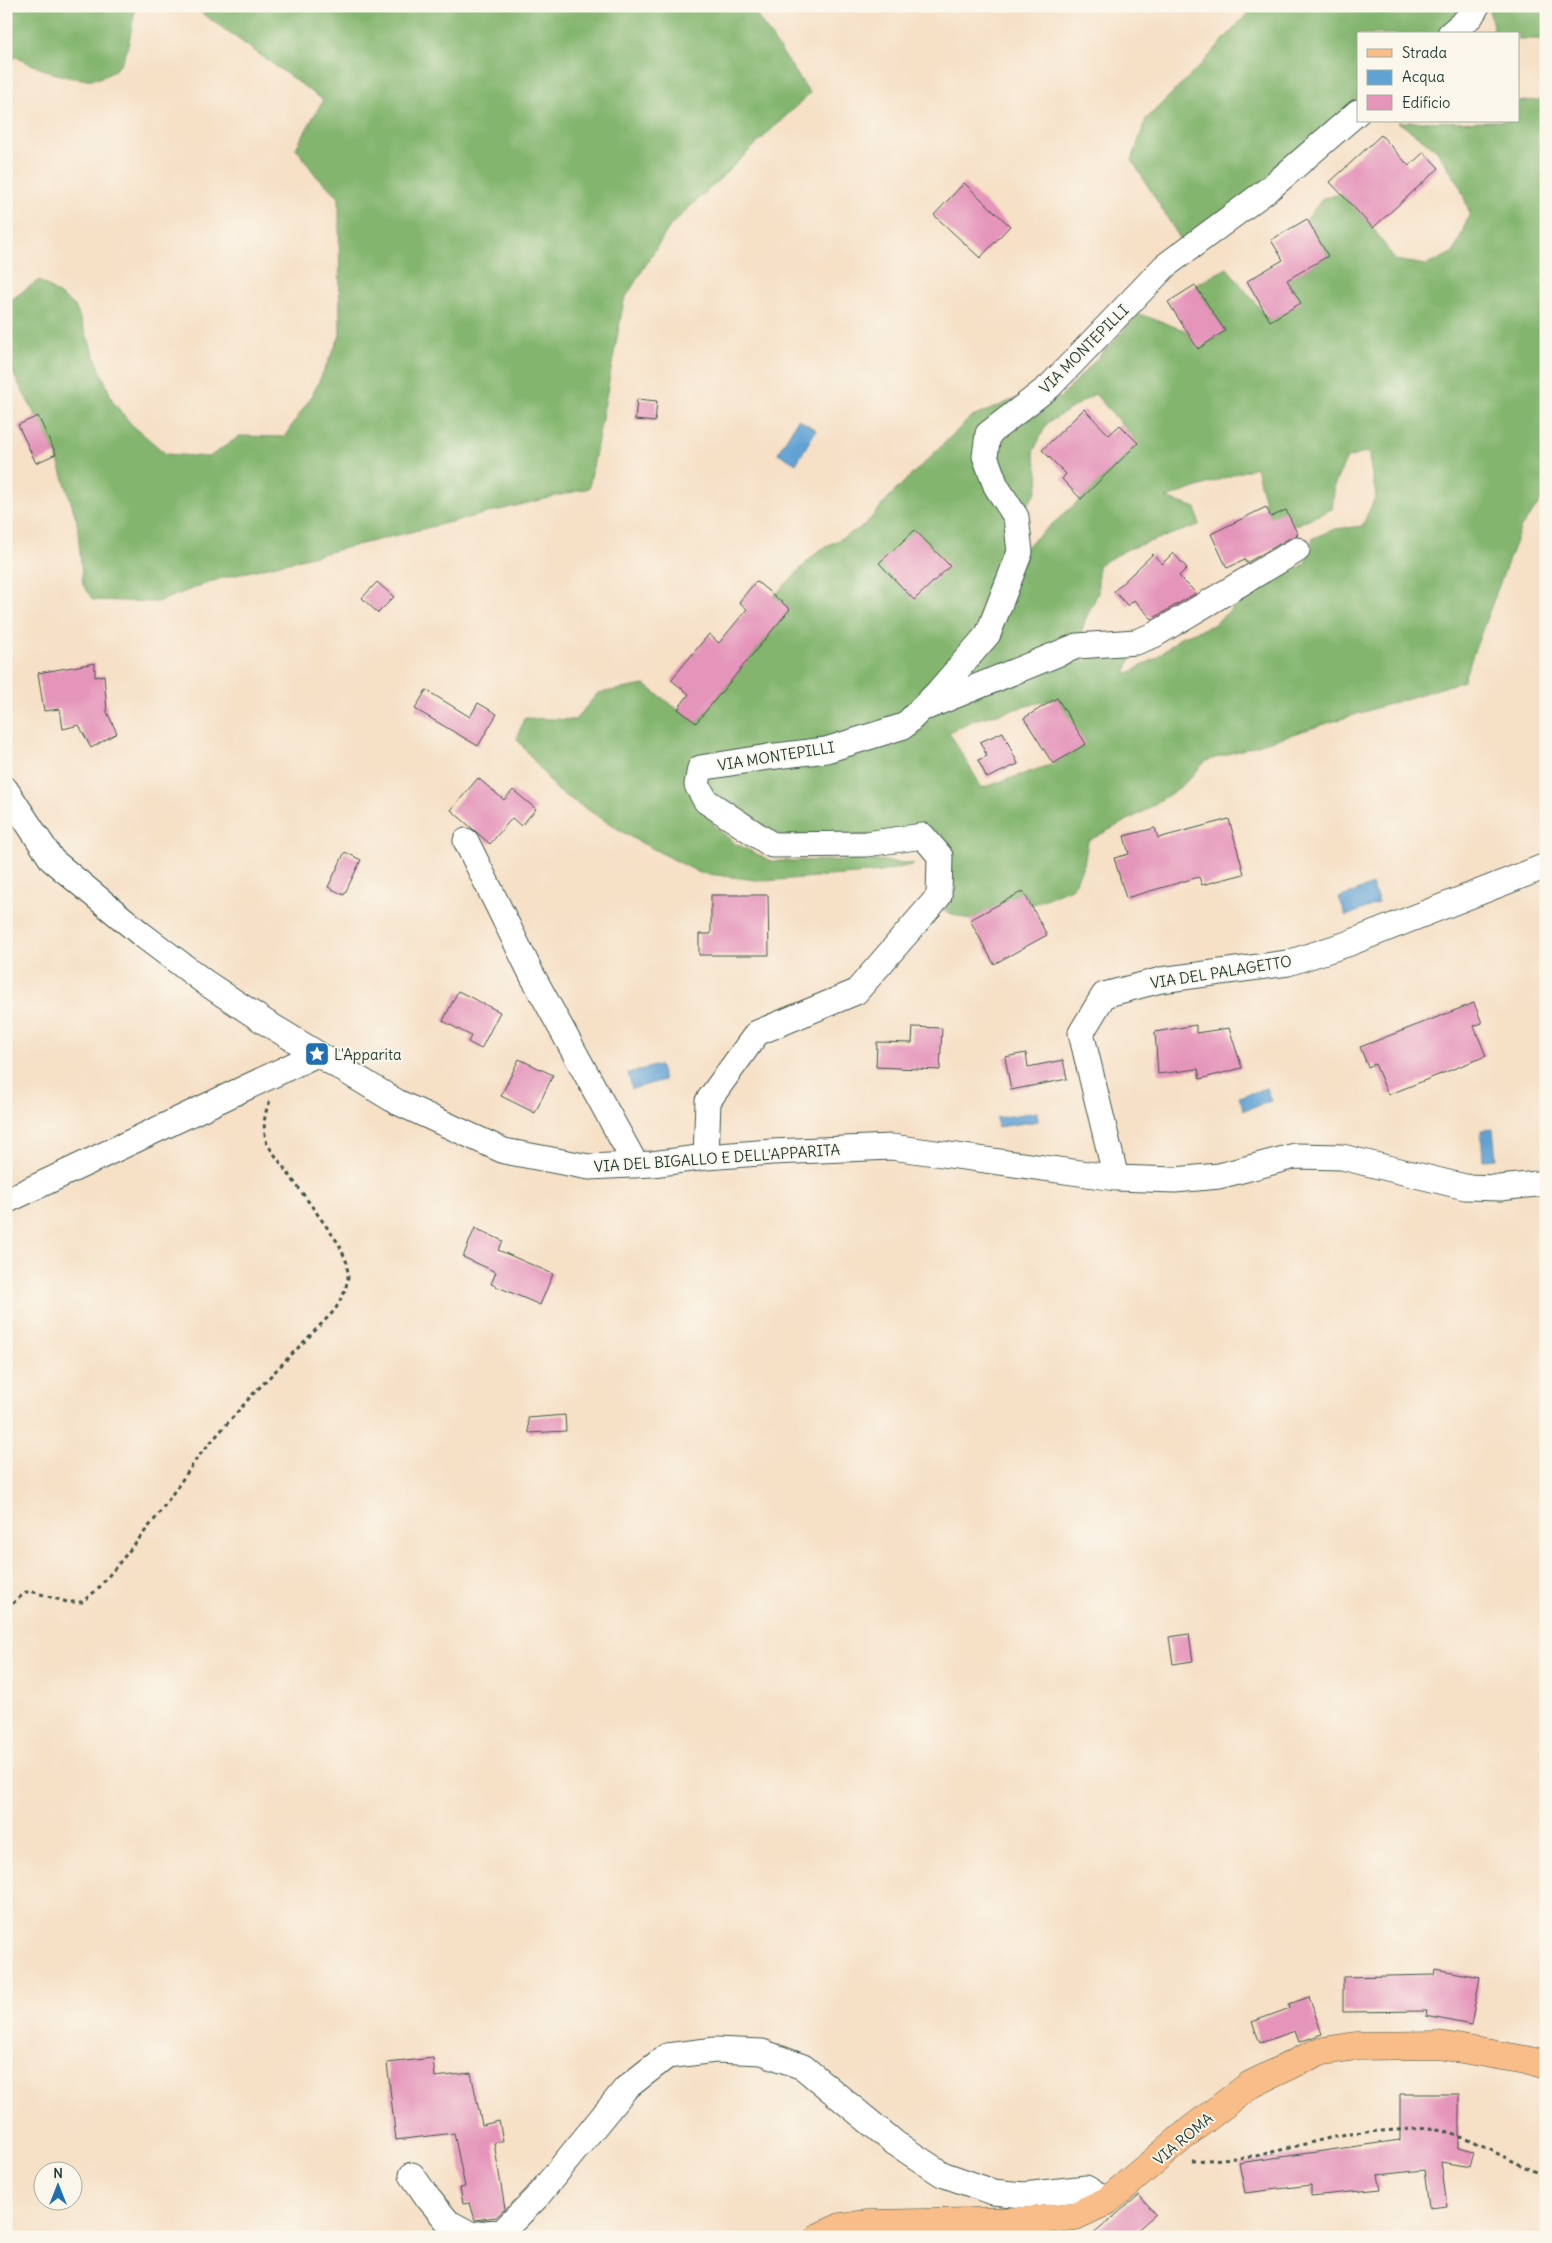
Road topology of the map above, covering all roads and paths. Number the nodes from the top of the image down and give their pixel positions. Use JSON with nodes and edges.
{"nodes":[{"id":1,"x":1477,"y":6,"type":"edge"},
{"id":2,"x":1452,"y":32,"type":"edge"},
{"id":3,"x":1357,"y":113,"type":"edge"},
{"id":4,"x":1297,"y":550,"type":"dead end"},
{"id":5,"x":920,"y":710,"type":"junction"},
{"id":6,"x":6,"y":790,"type":"edge"},
{"id":7,"x":466,"y":842,"type":"dead end"},
{"id":8,"x":1546,"y":866,"type":"edge"},
{"id":9,"x":317,"y":1054,"type":"junction"},
{"id":10,"x":266,"y":1078,"type":"junction"},
{"id":11,"x":706,"y":1157,"type":"junction"},
{"id":12,"x":636,"y":1165,"type":"junction"},
{"id":13,"x":1116,"y":1178,"type":"junction"},
{"id":14,"x":1546,"y":1183,"type":"edge"},
{"id":15,"x":6,"y":1201,"type":"edge"},
{"id":16,"x":6,"y":1618,"type":"edge"},
{"id":17,"x":1546,"y":2066,"type":"edge"},
{"id":18,"x":1156,"y":2160,"type":"junction"},
{"id":19,"x":412,"y":2175,"type":"dead end"},
{"id":20,"x":1546,"y":2177,"type":"edge"},
{"id":21,"x":1107,"y":2201,"type":"junction"},
{"id":22,"x":819,"y":2237,"type":"edge"}],
"edges":[{"from":1,"to":2,"type":"street"},
{"from":3,"to":5,"type":"street","name":"VIA MONTEPILLI"},
{"from":4,"to":5,"type":"street"},
{"from":5,"to":11,"type":"street","name":"VIA MONTEPILLI"},
{"from":6,"to":9,"type":"street","name":"VIA DEL BIGALLO E DELL'APPARITA"},
{"from":7,"to":12,"type":"street"},
{"from":8,"to":13,"type":"street","name":"VIA DEL PALAGETTO"},
{"from":9,"to":10,"type":"street"},
{"from":9,"to":12,"type":"street","name":"VIA DEL BIGALLO E DELL'APPARITA"},
{"from":10,"to":15,"type":"street"},
{"from":10,"to":16,"type":"path"},
{"from":11,"to":12,"type":"street","name":"VIA DEL BIGALLO E DELL'APPARITA"},
{"from":11,"to":13,"type":"street","name":"VIA DEL BIGALLO E DELL'APPARITA"},
{"from":13,"to":14,"type":"street","name":"VIA DEL BIGALLO E DELL'APPARITA"},
{"from":17,"to":18,"type":"main road","name":"VIA ROMA"},
{"from":18,"to":20,"type":"path"},
{"from":18,"to":21,"type":"main road","name":"VIA ROMA"},
{"from":19,"to":21,"type":"street"},
{"from":21,"to":22,"type":"main road","name":"VIA ROMA"}]}
